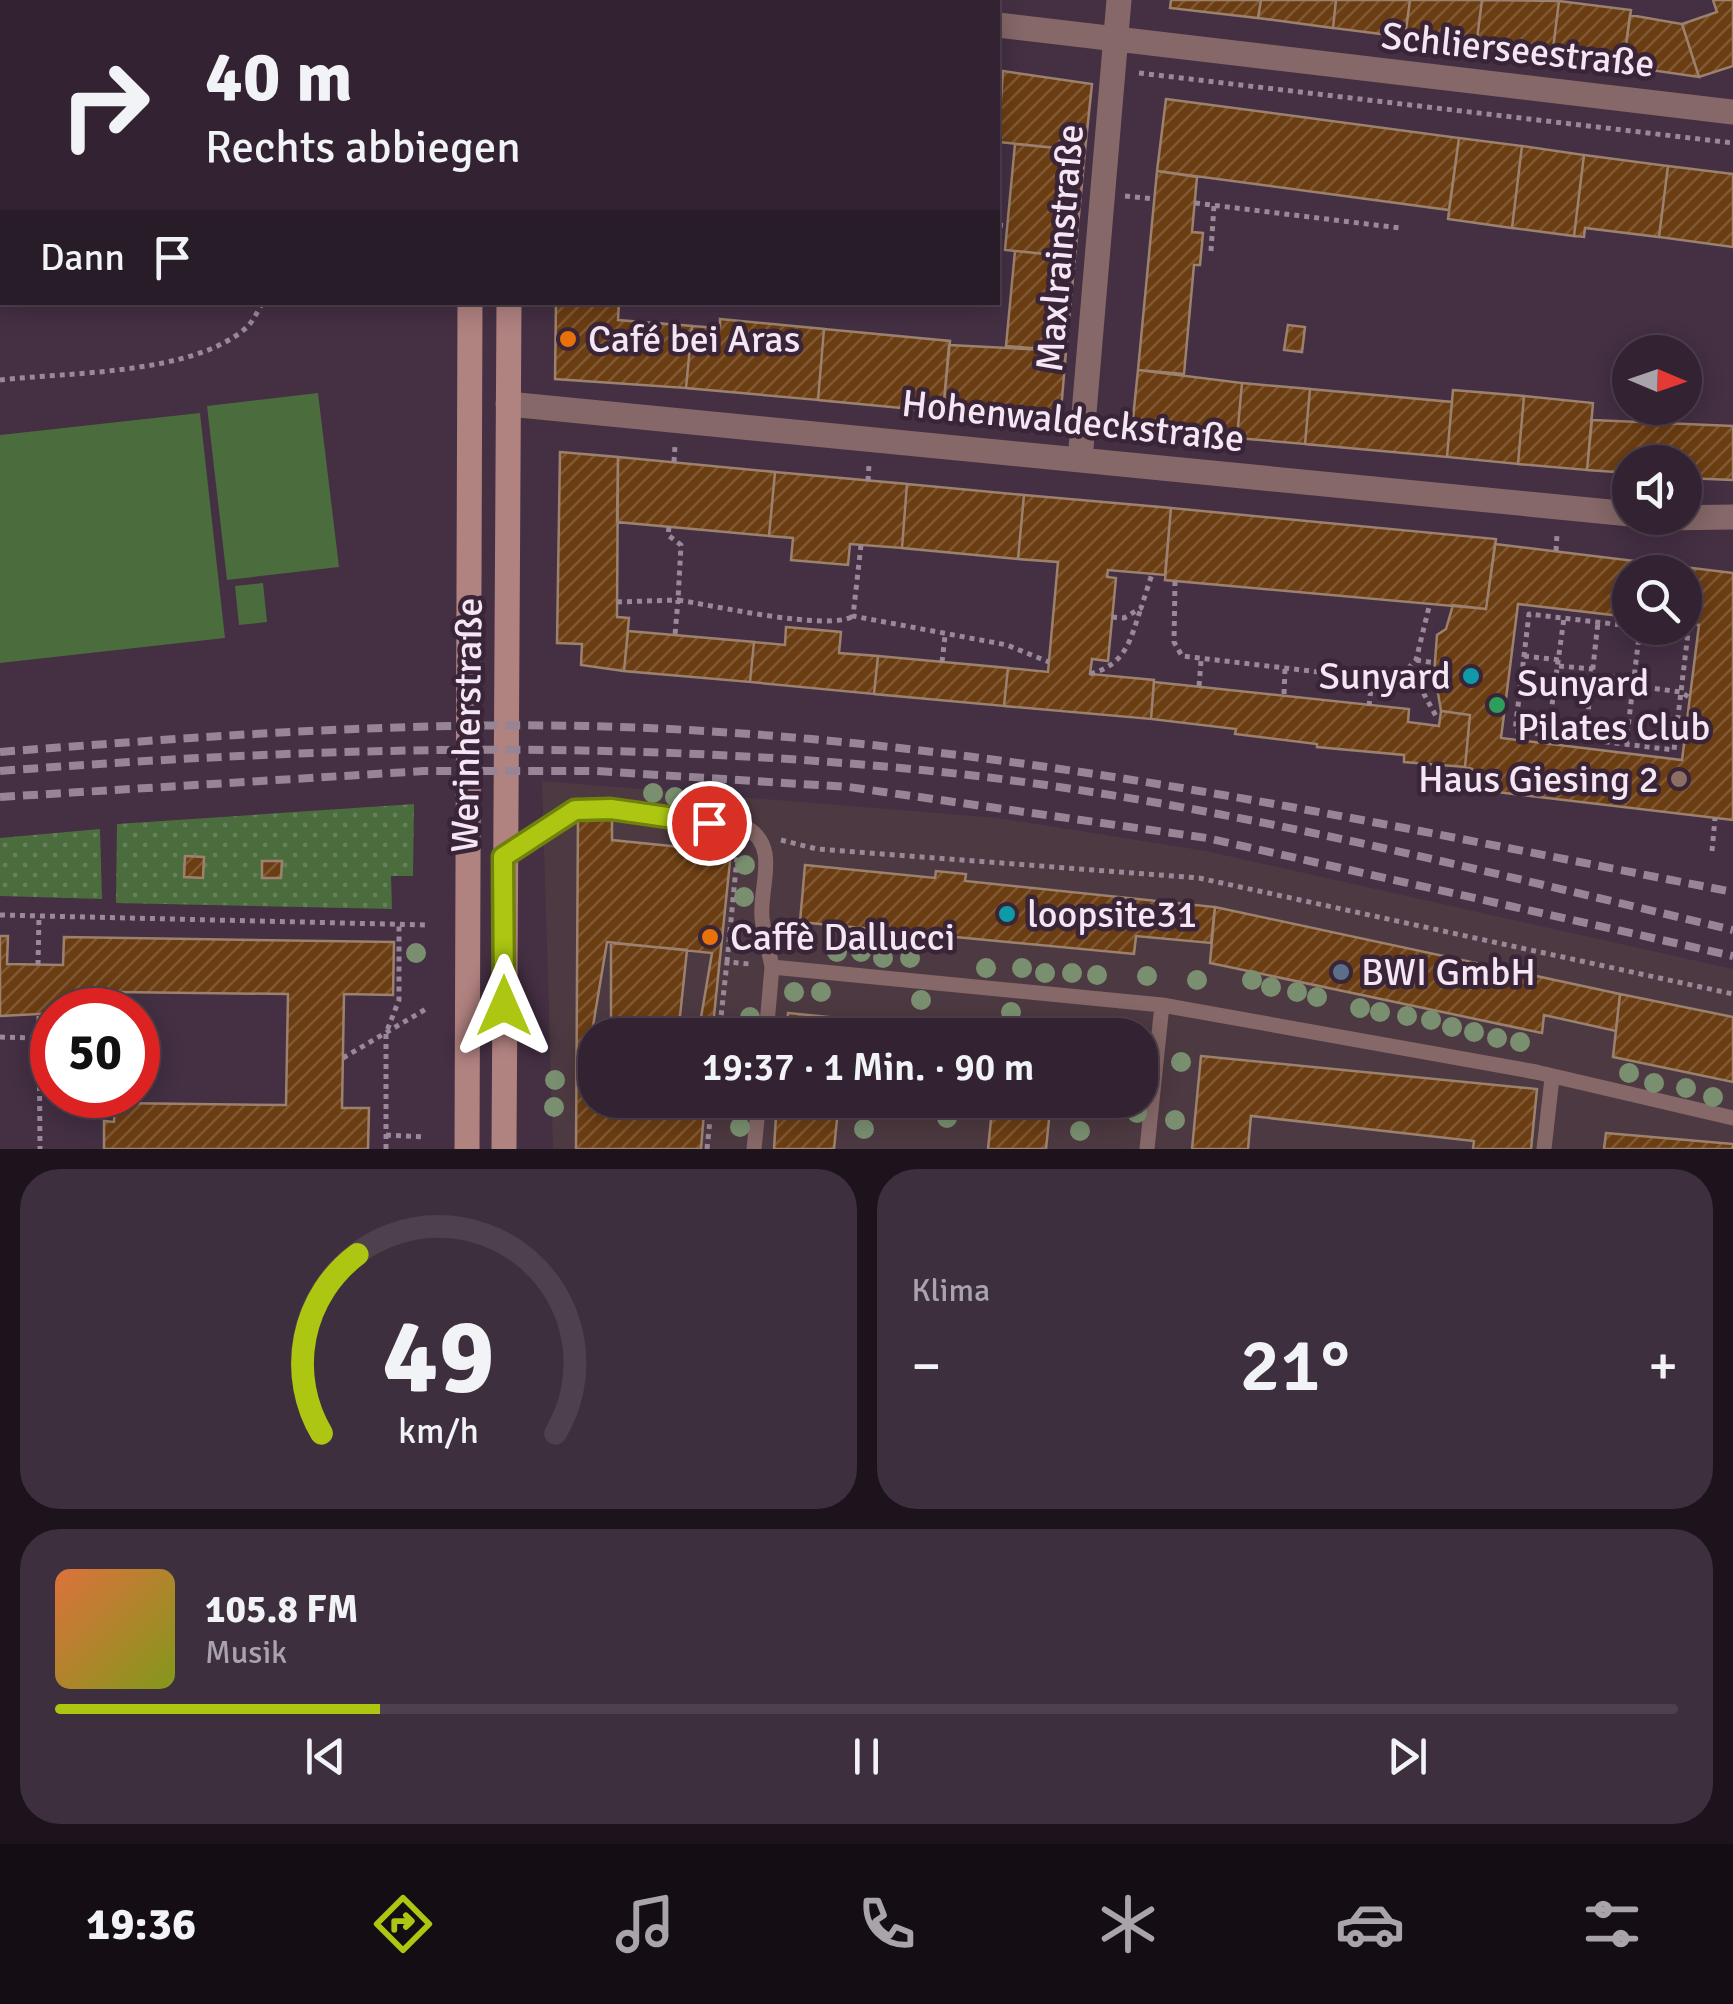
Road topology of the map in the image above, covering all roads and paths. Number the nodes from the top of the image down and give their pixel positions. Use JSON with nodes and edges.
{"nodes":[{"id":1,"x":1119,"y":0,"type":"edge"},
{"id":2,"x":1000,"y":25,"type":"edge"},
{"id":3,"x":1115,"y":42,"type":"junction"},
{"id":4,"x":1113,"y":70,"type":"junction"},
{"id":5,"x":1733,"y":112,"type":"edge"},
{"id":6,"x":1733,"y":143,"type":"edge"},
{"id":7,"x":1195,"y":204,"type":"dead end"},
{"id":8,"x":1214,"y":206,"type":"junction"},
{"id":9,"x":1000,"y":225,"type":"edge"},
{"id":10,"x":1008,"y":226,"type":"dead end"},
{"id":11,"x":1400,"y":228,"type":"dead end"},
{"id":12,"x":1210,"y":251,"type":"dead end"},
{"id":13,"x":262,"y":305,"type":"edge"},
{"id":14,"x":470,"y":305,"type":"edge"},
{"id":15,"x":509,"y":305,"type":"edge"},
{"id":16,"x":0,"y":380,"type":"edge"},
{"id":17,"x":508,"y":404,"type":"junction"},
{"id":18,"x":1080,"y":460,"type":"junction"},
{"id":19,"x":1612,"y":512,"type":"edge"},
{"id":20,"x":1702,"y":517,"type":"edge"},
{"id":21,"x":1733,"y":517,"type":"edge"},
{"id":22,"x":669,"y":527,"type":"dead end"},
{"id":23,"x":861,"y":545,"type":"dead end"},
{"id":24,"x":1152,"y":574,"type":"dead end"},
{"id":25,"x":1175,"y":581,"type":"dead end"},
{"id":26,"x":678,"y":600,"type":"junction"},
{"id":27,"x":617,"y":602,"type":"dead end"},
{"id":28,"x":1430,"y":603,"type":"dead end"},
{"id":29,"x":1530,"y":605,"type":"dead end"},
{"id":30,"x":1141,"y":608,"type":"junction"},
{"id":31,"x":1549,"y":608,"type":"dead end"},
{"id":32,"x":1529,"y":614,"type":"junction"},
{"id":33,"x":853,"y":616,"type":"junction"},
{"id":34,"x":1548,"y":616,"type":"junction"},
{"id":35,"x":1112,"y":617,"type":"dead end"},
{"id":36,"x":1564,"y":618,"type":"junction"},
{"id":37,"x":1598,"y":622,"type":"junction"},
{"id":38,"x":1612,"y":624,"type":"edge"},
{"id":39,"x":676,"y":635,"type":"dead end"},
{"id":40,"x":946,"y":636,"type":"junction"},
{"id":41,"x":1639,"y":645,"type":"edge"},
{"id":42,"x":1687,"y":645,"type":"edge"},
{"id":43,"x":1524,"y":656,"type":"junction"},
{"id":44,"x":1202,"y":660,"type":"junction"},
{"id":45,"x":1416,"y":660,"type":"junction"},
{"id":46,"x":942,"y":662,"type":"dead end"},
{"id":47,"x":1049,"y":662,"type":"dead end"},
{"id":48,"x":1435,"y":663,"type":"dead end"},
{"id":49,"x":1559,"y":663,"type":"junction"},
{"id":50,"x":1409,"y":667,"type":"junction"},
{"id":51,"x":1285,"y":669,"type":"junction"},
{"id":52,"x":1593,"y":672,"type":"junction"},
{"id":53,"x":1090,"y":674,"type":"dead end"},
{"id":54,"x":1372,"y":678,"type":"junction"},
{"id":55,"x":1635,"y":683,"type":"junction"},
{"id":56,"x":1199,"y":686,"type":"dead end"},
{"id":57,"x":1681,"y":692,"type":"junction"},
{"id":58,"x":1284,"y":694,"type":"dead end"},
{"id":59,"x":1690,"y":698,"type":"dead end"},
{"id":60,"x":1369,"y":706,"type":"dead end"},
{"id":61,"x":1436,"y":716,"type":"dead end"},
{"id":62,"x":1515,"y":731,"type":"junction"},
{"id":63,"x":1548,"y":735,"type":"junction"},
{"id":64,"x":1585,"y":739,"type":"junction"},
{"id":65,"x":1514,"y":740,"type":"dead end"},
{"id":66,"x":1626,"y":744,"type":"junction"},
{"id":67,"x":1715,"y":818,"type":"dead end"},
{"id":68,"x":759,"y":835,"type":"junction"},
{"id":69,"x":739,"y":842,"type":"dead end"},
{"id":70,"x":1712,"y":851,"type":"dead end"},
{"id":71,"x":503,"y":857,"type":"junction"},
{"id":72,"x":0,"y":914,"type":"edge"},
{"id":73,"x":38,"y":916,"type":"junction"},
{"id":74,"x":400,"y":924,"type":"junction"},
{"id":75,"x":429,"y":925,"type":"dead end"},
{"id":76,"x":727,"y":962,"type":"junction"},
{"id":77,"x":38,"y":965,"type":"dead end"},
{"id":78,"x":772,"y":967,"type":"junction"},
{"id":79,"x":1733,"y":994,"type":"edge"},
{"id":80,"x":1162,"y":1005,"type":"junction"},
{"id":81,"x":426,"y":1010,"type":"dead end"},
{"id":82,"x":721,"y":1018,"type":"edge"},
{"id":83,"x":768,"y":1018,"type":"edge"},
{"id":84,"x":386,"y":1033,"type":"junction"},
{"id":85,"x":0,"y":1037,"type":"edge"},
{"id":86,"x":30,"y":1038,"type":"edge"},
{"id":87,"x":343,"y":1058,"type":"dead end"},
{"id":88,"x":1552,"y":1078,"type":"junction"},
{"id":89,"x":39,"y":1118,"type":"edge"},
{"id":90,"x":710,"y":1118,"type":"edge"},
{"id":91,"x":757,"y":1118,"type":"edge"},
{"id":92,"x":1733,"y":1118,"type":"edge"},
{"id":93,"x":386,"y":1136,"type":"junction"},
{"id":94,"x":424,"y":1137,"type":"dead end"},
{"id":95,"x":40,"y":1149,"type":"edge"},
{"id":96,"x":386,"y":1149,"type":"edge"},
{"id":97,"x":467,"y":1149,"type":"edge"},
{"id":98,"x":504,"y":1149,"type":"edge"},
{"id":99,"x":707,"y":1149,"type":"edge"},
{"id":100,"x":754,"y":1149,"type":"edge"},
{"id":101,"x":1148,"y":1149,"type":"edge"},
{"id":102,"x":1544,"y":1149,"type":"edge"}],
"edges":[{"from":1,"to":3,"type":"street","name":"Maxlrainstraße"},
{"from":2,"to":3,"type":"street","name":"Schlierseestraße"},
{"from":3,"to":4,"type":"street","name":"Maxlrainstraße"},
{"from":3,"to":5,"type":"street","name":"Schlierseestraße"},
{"from":4,"to":6,"type":"path"},
{"from":4,"to":18,"type":"street","name":"Maxlrainstraße"},
{"from":7,"to":8,"type":"path"},
{"from":8,"to":11,"type":"path"},
{"from":8,"to":12,"type":"path"},
{"from":9,"to":10,"type":"path"},
{"from":13,"to":16,"type":"path"},
{"from":14,"to":97,"type":"main road","name":"Werinherstraße"},
{"from":15,"to":17,"type":"main road","name":"Werinherstraße"},
{"from":17,"to":18,"type":"street","name":"Hohenwaldeckstraße"},
{"from":17,"to":71,"type":"main road","name":"Werinherstraße"},
{"from":18,"to":19,"type":"street","name":"Hohenwaldeckstraße"},
{"from":20,"to":21,"type":"street"},
{"from":22,"to":26,"type":"path"},
{"from":23,"to":33,"type":"path"},
{"from":24,"to":30,"type":"path"},
{"from":25,"to":44,"type":"path"},
{"from":26,"to":27,"type":"path"},
{"from":26,"to":33,"type":"path"},
{"from":26,"to":39,"type":"path"},
{"from":28,"to":45,"type":"path"},
{"from":29,"to":32,"type":"path"},
{"from":30,"to":35,"type":"path"},
{"from":30,"to":53,"type":"path"},
{"from":31,"to":34,"type":"path"},
{"from":32,"to":34,"type":"path"},
{"from":32,"to":43,"type":"path"},
{"from":33,"to":40,"type":"path"},
{"from":34,"to":36,"type":"path"},
{"from":36,"to":37,"type":"path"},
{"from":36,"to":49,"type":"path"},
{"from":37,"to":38,"type":"path"},
{"from":37,"to":52,"type":"path"},
{"from":40,"to":46,"type":"path"},
{"from":40,"to":47,"type":"path"},
{"from":41,"to":55,"type":"path"},
{"from":42,"to":57,"type":"path"},
{"from":43,"to":49,"type":"path"},
{"from":43,"to":62,"type":"path"},
{"from":44,"to":51,"type":"path"},
{"from":44,"to":56,"type":"path"},
{"from":45,"to":48,"type":"path"},
{"from":45,"to":50,"type":"path"},
{"from":49,"to":52,"type":"path"},
{"from":49,"to":63,"type":"path"},
{"from":50,"to":54,"type":"path"},
{"from":50,"to":61,"type":"path"},
{"from":51,"to":54,"type":"path"},
{"from":51,"to":58,"type":"path"},
{"from":52,"to":55,"type":"path"},
{"from":52,"to":64,"type":"path"},
{"from":54,"to":60,"type":"path"},
{"from":55,"to":57,"type":"path"},
{"from":55,"to":66,"type":"path"},
{"from":57,"to":59,"type":"path"},
{"from":57,"to":66,"type":"path"},
{"from":62,"to":63,"type":"path"},
{"from":62,"to":65,"type":"path"},
{"from":63,"to":64,"type":"path"},
{"from":64,"to":66,"type":"path"},
{"from":67,"to":70,"type":"path"},
{"from":68,"to":71,"type":"lane"},
{"from":68,"to":78,"type":"lane"},
{"from":68,"to":79,"type":"path"},
{"from":69,"to":76,"type":"path"},
{"from":71,"to":98,"type":"main road","name":"Werinherstraße"},
{"from":72,"to":73,"type":"path"},
{"from":73,"to":74,"type":"path"},
{"from":73,"to":77,"type":"path"},
{"from":74,"to":75,"type":"path"},
{"from":74,"to":84,"type":"path"},
{"from":76,"to":78,"type":"path"},
{"from":76,"to":82,"type":"path"},
{"from":78,"to":80,"type":"lane"},
{"from":78,"to":83,"type":"lane"},
{"from":80,"to":88,"type":"lane"},
{"from":80,"to":101,"type":"lane"},
{"from":81,"to":84,"type":"path"},
{"from":84,"to":87,"type":"path"},
{"from":84,"to":93,"type":"path"},
{"from":85,"to":86,"type":"path"},
{"from":88,"to":92,"type":"lane"},
{"from":88,"to":102,"type":"lane"},
{"from":89,"to":95,"type":"path"},
{"from":90,"to":99,"type":"path"},
{"from":91,"to":100,"type":"lane"},
{"from":93,"to":94,"type":"path"},
{"from":93,"to":96,"type":"path"}]}
